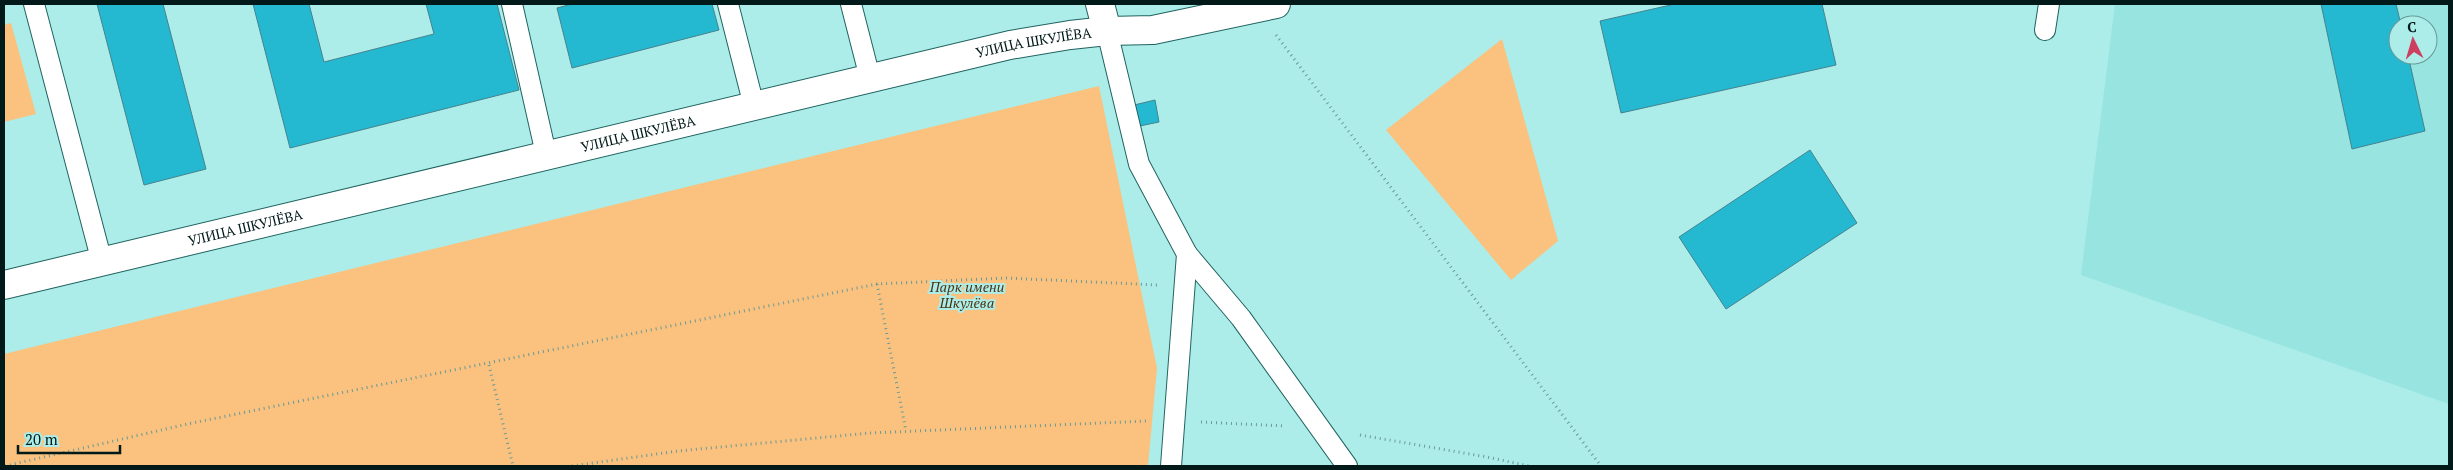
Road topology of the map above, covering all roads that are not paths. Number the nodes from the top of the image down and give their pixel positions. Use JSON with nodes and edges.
{"nodes":[{"id":1,"x":34,"y":4,"type":"edge"},
{"id":2,"x":512,"y":4,"type":"edge"},
{"id":3,"x":728,"y":4,"type":"edge"},
{"id":4,"x":851,"y":4,"type":"edge"},
{"id":5,"x":1100,"y":4,"type":"edge"},
{"id":6,"x":2049,"y":4,"type":"edge"},
{"id":7,"x":1265,"y":6,"type":"edge"},
{"id":8,"x":2045,"y":30,"type":"dead end"},
{"id":9,"x":1107,"y":31,"type":"junction"},
{"id":10,"x":870,"y":78,"type":"junction"},
{"id":11,"x":754,"y":106,"type":"junction"},
{"id":12,"x":546,"y":154,"type":"junction"},
{"id":13,"x":1187,"y":254,"type":"junction"},
{"id":14,"x":102,"y":262,"type":"junction"},
{"id":15,"x":4,"y":285,"type":"edge"},
{"id":16,"x":1171,"y":466,"type":"edge"},
{"id":17,"x":1347,"y":466,"type":"edge"}],
"edges":[{"from":1,"to":14,"type":"lane"},
{"from":2,"to":12,"type":"lane"},
{"from":3,"to":11,"type":"lane"},
{"from":4,"to":10,"type":"lane"},
{"from":5,"to":9,"type":"street"},
{"from":6,"to":8,"type":"lane"},
{"from":7,"to":9,"type":"street","name":"УЛИЦА ШКУЛЁВА"},
{"from":9,"to":10,"type":"street","name":"УЛИЦА ШКУЛЁВА"},
{"from":9,"to":13,"type":"lane"},
{"from":10,"to":11,"type":"street","name":"УЛИЦА ШКУЛЁВА"},
{"from":11,"to":12,"type":"street","name":"УЛИЦА ШКУЛЁВА"},
{"from":12,"to":14,"type":"street","name":"УЛИЦА ШКУЛЁВА"},
{"from":13,"to":16,"type":"lane"},
{"from":13,"to":17,"type":"lane"},
{"from":14,"to":15,"type":"street","name":"УЛИЦА ШКУЛЁВА"}]}
